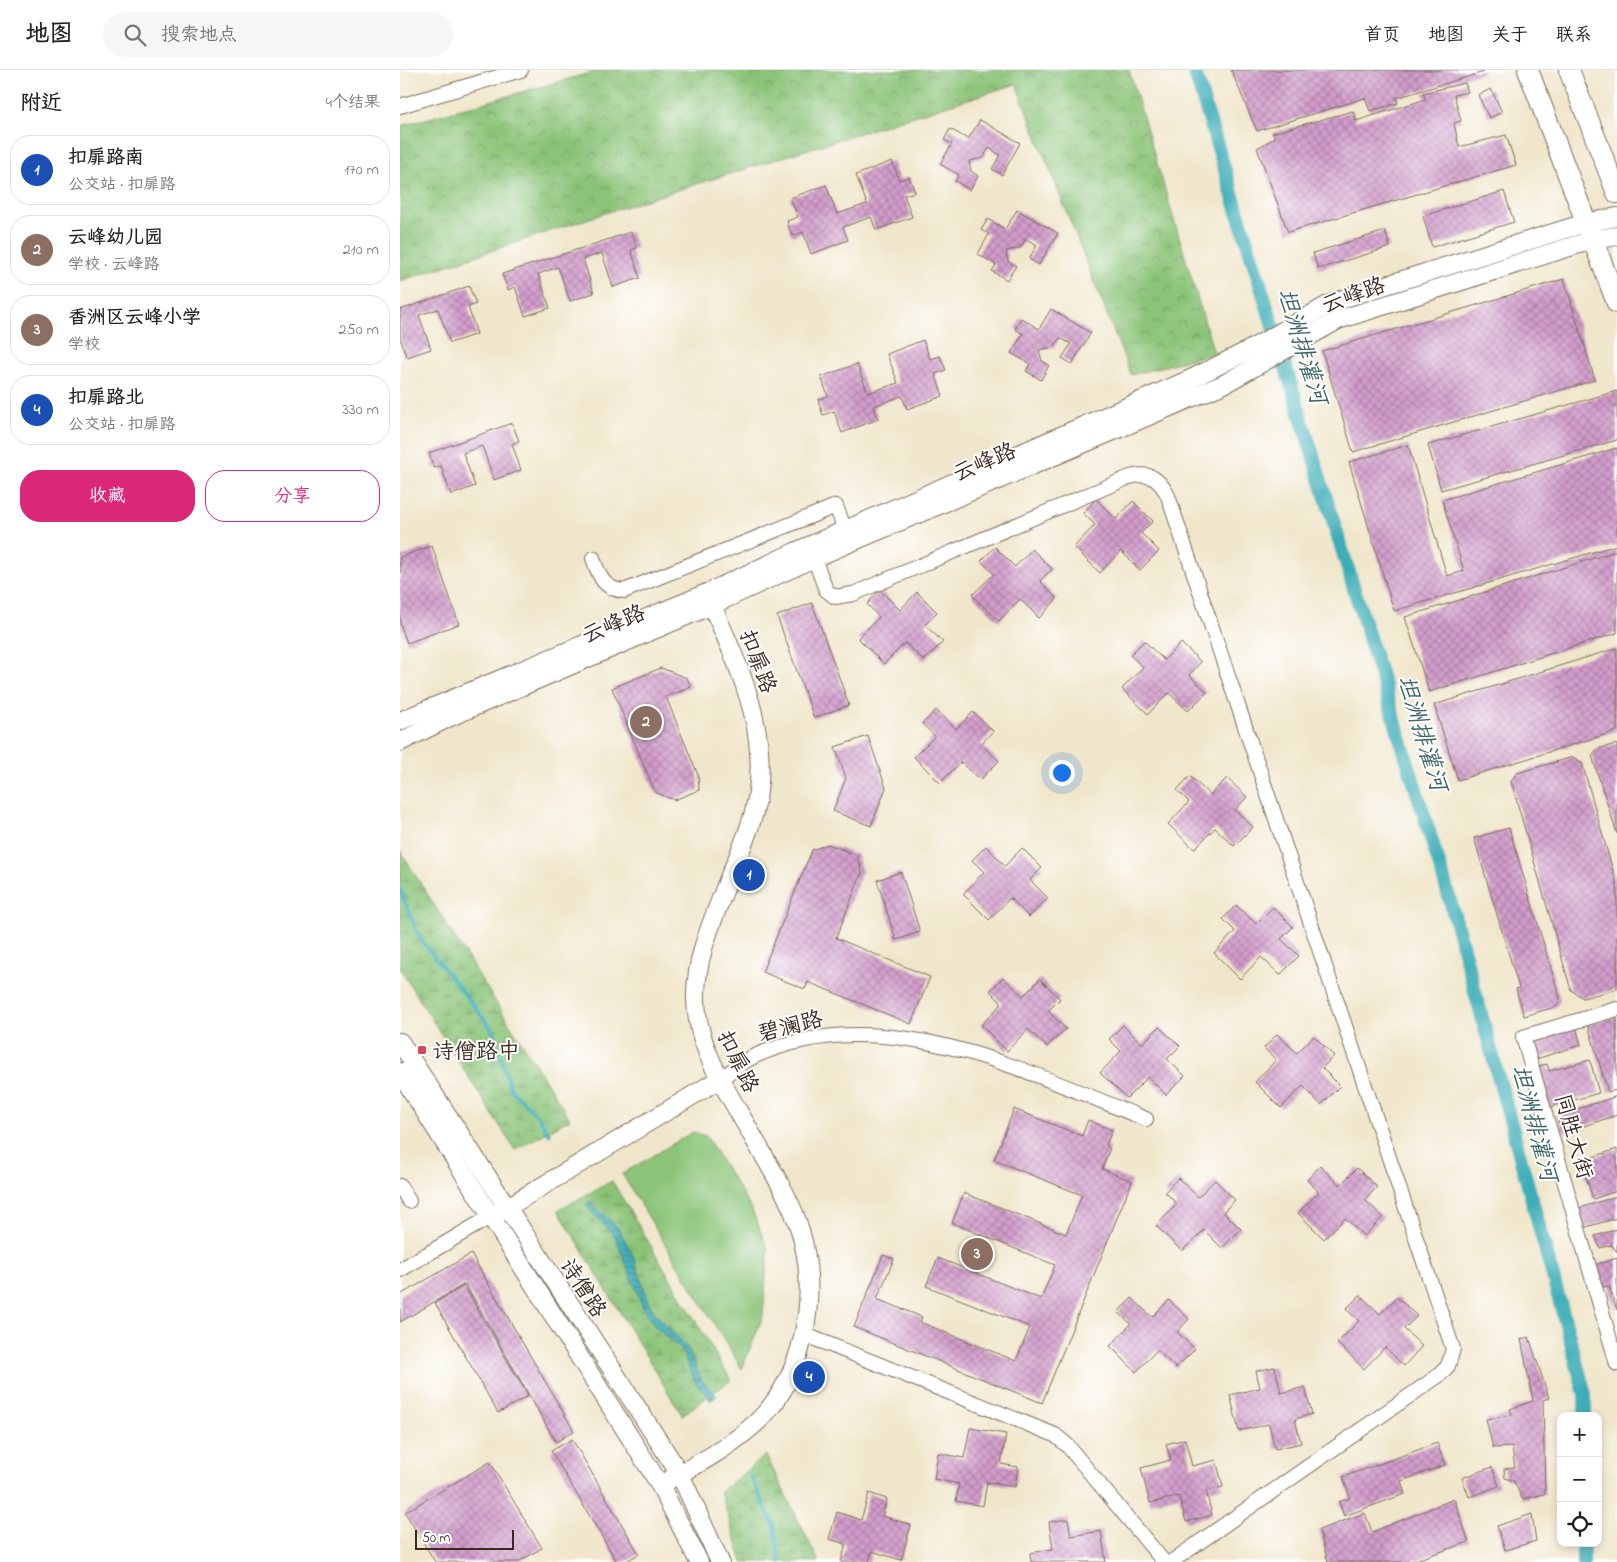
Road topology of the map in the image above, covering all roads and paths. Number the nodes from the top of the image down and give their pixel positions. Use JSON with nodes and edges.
{"nodes":[{"id":1,"x":521,"y":70,"type":"edge"},
{"id":2,"x":1528,"y":70,"type":"edge"},
{"id":3,"x":1569,"y":70,"type":"edge"},
{"id":4,"x":400,"y":106,"type":"edge"},
{"id":5,"x":1617,"y":193,"type":"edge"},
{"id":6,"x":1617,"y":217,"type":"edge"},
{"id":7,"x":1588,"y":232,"type":"junction"},
{"id":8,"x":1617,"y":236,"type":"edge"},
{"id":9,"x":1617,"y":303,"type":"edge"},
{"id":10,"x":845,"y":530,"type":"junction"},
{"id":11,"x":814,"y":558,"type":"junction"},
{"id":12,"x":595,"y":565,"type":"dead end"},
{"id":13,"x":710,"y":599,"type":"junction"},
{"id":14,"x":400,"y":721,"type":"edge"},
{"id":15,"x":400,"y":742,"type":"edge"},
{"id":16,"x":1617,"y":1009,"type":"edge"},
{"id":17,"x":400,"y":1042,"type":"edge"},
{"id":18,"x":400,"y":1072,"type":"edge"},
{"id":19,"x":720,"y":1079,"type":"junction"},
{"id":20,"x":1146,"y":1118,"type":"dead end"},
{"id":21,"x":400,"y":1186,"type":"edge"},
{"id":22,"x":409,"y":1202,"type":"dead end"},
{"id":23,"x":506,"y":1208,"type":"junction"},
{"id":24,"x":490,"y":1217,"type":"junction"},
{"id":25,"x":400,"y":1270,"type":"edge"},
{"id":26,"x":803,"y":1334,"type":"junction"},
{"id":27,"x":1617,"y":1364,"type":"edge"},
{"id":28,"x":680,"y":1474,"type":"junction"},
{"id":29,"x":660,"y":1486,"type":"junction"},
{"id":30,"x":699,"y":1562,"type":"edge"},
{"id":31,"x":720,"y":1562,"type":"edge"},
{"id":32,"x":1164,"y":1562,"type":"edge"},
{"id":33,"x":1171,"y":1562,"type":"edge"}],
"edges":[{"from":1,"to":4,"type":"street"},
{"from":2,"to":7,"type":"main road"},
{"from":3,"to":5,"type":"main road"},
{"from":6,"to":7,"type":"street"},
{"from":7,"to":8,"type":"street"},
{"from":7,"to":9,"type":"main road"},
{"from":7,"to":10,"type":"street","name":"云峰路"},
{"from":7,"to":11,"type":"street","name":"云峰路"},
{"from":10,"to":12,"type":"street"},
{"from":10,"to":13,"type":"street","name":"云峰路"},
{"from":11,"to":13,"type":"street","name":"云峰路"},
{"from":11,"to":33,"type":"street"},
{"from":13,"to":14,"type":"street","name":"云峰路"},
{"from":13,"to":15,"type":"street","name":"云峰路"},
{"from":13,"to":19,"type":"street","name":"扣扉路"},
{"from":16,"to":27,"type":"street","name":"同胜大街"},
{"from":17,"to":23,"type":"street","name":"诗僧路"},
{"from":18,"to":24,"type":"street","name":"诗僧路"},
{"from":19,"to":20,"type":"street","name":"碧澜路"},
{"from":19,"to":23,"type":"street","name":"碧澜路"},
{"from":19,"to":26,"type":"street","name":"扣扉路"},
{"from":21,"to":22,"type":"street"},
{"from":23,"to":24,"type":"street","name":"碧澜路"},
{"from":23,"to":28,"type":"street","name":"诗僧路"},
{"from":24,"to":25,"type":"street","name":"碧澜路"},
{"from":24,"to":29,"type":"street","name":"诗僧路"},
{"from":26,"to":28,"type":"street","name":"扣扉路"},
{"from":26,"to":32,"type":"street"},
{"from":28,"to":29,"type":"street","name":"扣扉路"},
{"from":28,"to":31,"type":"street","name":"诗僧路"},
{"from":29,"to":30,"type":"street","name":"诗僧路"}]}
